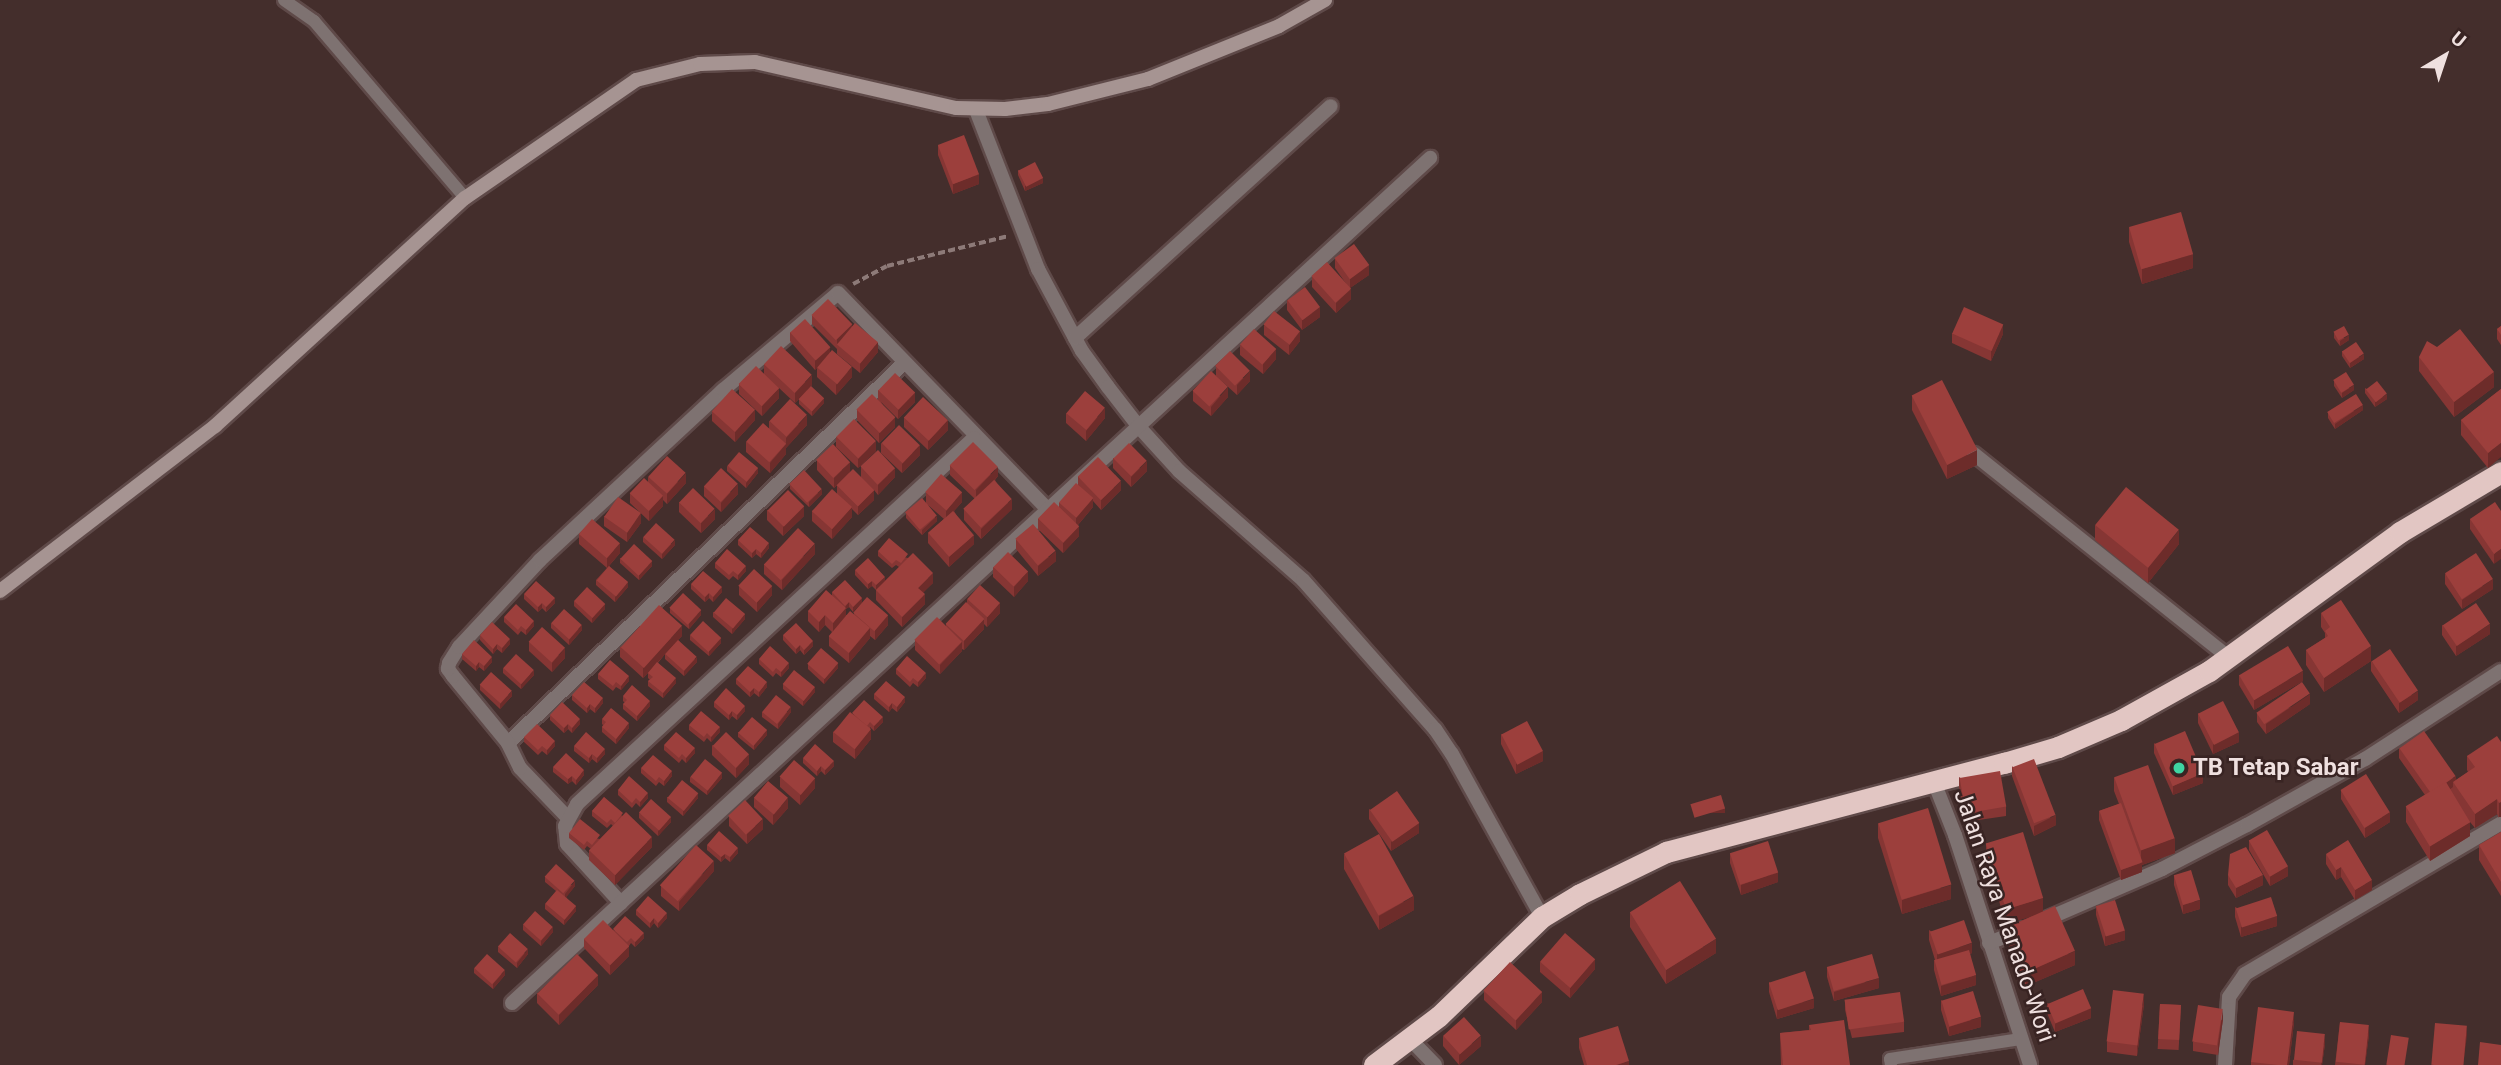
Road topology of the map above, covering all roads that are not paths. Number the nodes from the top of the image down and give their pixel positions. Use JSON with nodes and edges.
{"nodes":[{"id":1,"x":284,"y":0,"type":"edge"},
{"id":2,"x":1325,"y":0,"type":"edge"},
{"id":3,"x":1331,"y":106,"type":"dead end"},
{"id":4,"x":975,"y":110,"type":"junction"},
{"id":5,"x":1430,"y":158,"type":"dead end"},
{"id":6,"x":465,"y":198,"type":"junction"},
{"id":7,"x":1075,"y":338,"type":"junction"},
{"id":8,"x":904,"y":363,"type":"junction"},
{"id":9,"x":1139,"y":427,"type":"junction"},
{"id":10,"x":974,"y":438,"type":"junction"},
{"id":11,"x":1974,"y":454,"type":"edge"},
{"id":12,"x":2501,"y":471,"type":"edge"},
{"id":13,"x":1047,"y":509,"type":"junction"},
{"id":14,"x":0,"y":591,"type":"edge"},
{"id":15,"x":2228,"y":657,"type":"junction"},
{"id":16,"x":2501,"y":671,"type":"edge"},
{"id":17,"x":508,"y":743,"type":"junction"},
{"id":18,"x":1934,"y":782,"type":"junction"},
{"id":19,"x":568,"y":818,"type":"junction"},
{"id":20,"x":2501,"y":823,"type":"edge"},
{"id":21,"x":621,"y":903,"type":"junction"},
{"id":22,"x":1542,"y":917,"type":"junction"},
{"id":23,"x":1989,"y":943,"type":"junction"},
{"id":24,"x":512,"y":1003,"type":"dead end"},
{"id":25,"x":1409,"y":1039,"type":"junction"},
{"id":26,"x":2020,"y":1039,"type":"junction"},
{"id":27,"x":1374,"y":1065,"type":"edge"},
{"id":28,"x":1435,"y":1065,"type":"edge"},
{"id":29,"x":1891,"y":1065,"type":"edge"},
{"id":30,"x":2030,"y":1065,"type":"edge"},
{"id":31,"x":2225,"y":1065,"type":"edge"}],
"edges":[{"from":1,"to":6,"type":"lane"},
{"from":2,"to":4,"type":"main road"},
{"from":3,"to":7,"type":"street"},
{"from":4,"to":6,"type":"main road"},
{"from":4,"to":7,"type":"street"},
{"from":5,"to":9,"type":"street"},
{"from":6,"to":14,"type":"main road"},
{"from":7,"to":9,"type":"street"},
{"from":8,"to":10,"type":"street"},
{"from":8,"to":17,"type":"street"},
{"from":8,"to":17,"type":"street"},
{"from":9,"to":13,"type":"street"},
{"from":9,"to":22,"type":"street"},
{"from":10,"to":13,"type":"street"},
{"from":10,"to":19,"type":"street"},
{"from":11,"to":15,"type":"street"},
{"from":12,"to":15,"type":"highway"},
{"from":13,"to":21,"type":"street"},
{"from":15,"to":18,"type":"highway"},
{"from":16,"to":23,"type":"street"},
{"from":17,"to":19,"type":"street"},
{"from":18,"to":22,"type":"highway"},
{"from":18,"to":23,"type":"street","name":"Jalan Raya Manado-Wori"},
{"from":19,"to":21,"type":"street"},
{"from":20,"to":31,"type":"street"},
{"from":21,"to":24,"type":"street"},
{"from":22,"to":25,"type":"highway"},
{"from":23,"to":26,"type":"street","name":"Jalan Raya Manado-Wori"},
{"from":25,"to":27,"type":"highway"},
{"from":25,"to":28,"type":"street"},
{"from":26,"to":29,"type":"lane"},
{"from":26,"to":30,"type":"street","name":"Jalan Raya Manado-Wori"}]}
